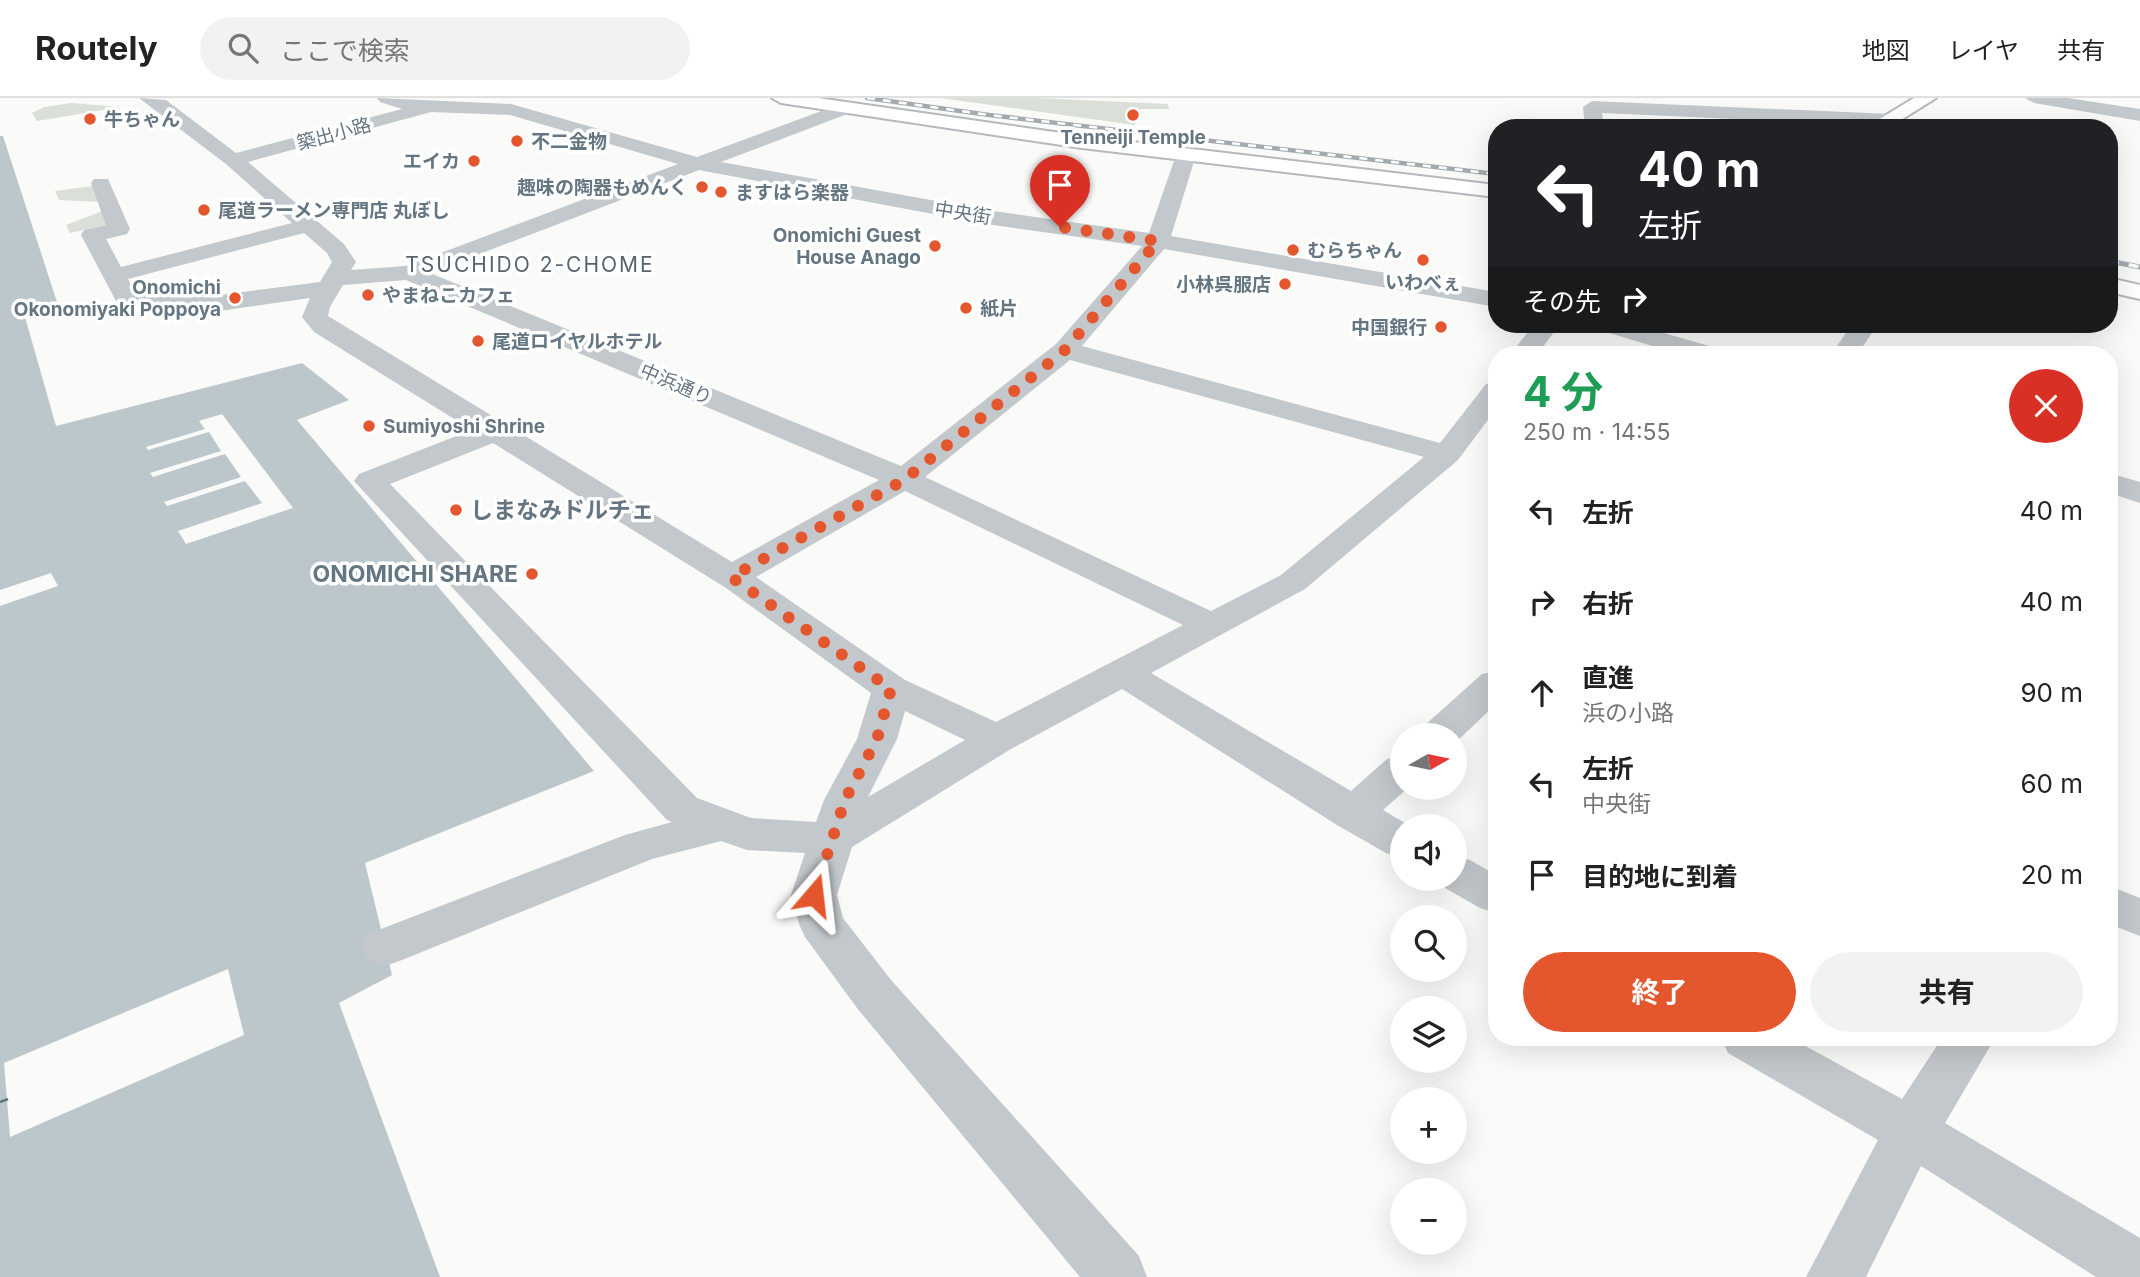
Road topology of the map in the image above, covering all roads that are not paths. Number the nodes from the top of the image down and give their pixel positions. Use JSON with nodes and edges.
{"nodes":[{"id":1,"x":148,"y":98,"type":"edge"},
{"id":2,"x":386,"y":98,"type":"edge"},
{"id":3,"x":781,"y":98,"type":"edge"},
{"id":4,"x":1927,"y":98,"type":"edge"},
{"id":5,"x":2034,"y":98,"type":"edge"},
{"id":6,"x":435,"y":106,"type":"junction"},
{"id":7,"x":2082,"y":107,"type":"junction"},
{"id":8,"x":843,"y":108,"type":"junction"},
{"id":9,"x":2140,"y":115,"type":"edge"},
{"id":10,"x":1594,"y":119,"type":"edge"},
{"id":11,"x":1797,"y":119,"type":"edge"},
{"id":12,"x":1891,"y":119,"type":"edge"},
{"id":13,"x":2076,"y":119,"type":"edge"},
{"id":14,"x":1185,"y":155,"type":"junction"},
{"id":15,"x":233,"y":160,"type":"junction"},
{"id":16,"x":698,"y":164,"type":"junction"},
{"id":17,"x":101,"y":183,"type":"dead end"},
{"id":18,"x":1488,"y":190,"type":"edge"},
{"id":19,"x":310,"y":225,"type":"junction"},
{"id":20,"x":1158,"y":241,"type":"junction"},
{"id":21,"x":409,"y":273,"type":"junction"},
{"id":22,"x":113,"y":276,"type":"junction"},
{"id":23,"x":333,"y":283,"type":"junction"},
{"id":24,"x":2118,"y":287,"type":"edge"},
{"id":25,"x":2140,"y":292,"type":"edge"},
{"id":26,"x":1488,"y":298,"type":"edge"},
{"id":27,"x":1658,"y":333,"type":"edge"},
{"id":28,"x":1689,"y":346,"type":"edge"},
{"id":29,"x":1065,"y":350,"type":"junction"},
{"id":30,"x":1488,"y":400,"type":"edge"},
{"id":31,"x":495,"y":432,"type":"junction"},
{"id":32,"x":1447,"y":454,"type":"junction"},
{"id":33,"x":904,"y":480,"type":"junction"},
{"id":34,"x":2118,"y":485,"type":"edge"},
{"id":35,"x":2140,"y":493,"type":"edge"},
{"id":36,"x":731,"y":577,"type":"junction"},
{"id":37,"x":1213,"y":626,"type":"junction"},
{"id":38,"x":1122,"y":672,"type":"junction"},
{"id":39,"x":891,"y":689,"type":"junction"},
{"id":40,"x":1488,"y":690,"type":"edge"},
{"id":41,"x":1452,"y":723,"type":"edge"},
{"id":42,"x":997,"y":739,"type":"junction"},
{"id":43,"x":1390,"y":780,"type":"edge"},
{"id":44,"x":1352,"y":814,"type":"junction"},
{"id":45,"x":722,"y":825,"type":"junction"},
{"id":46,"x":1390,"y":835,"type":"edge"},
{"id":47,"x":831,"y":839,"type":"junction"},
{"id":48,"x":1467,"y":879,"type":"edge"},
{"id":49,"x":1488,"y":891,"type":"edge"},
{"id":50,"x":2118,"y":908,"type":"edge"},
{"id":51,"x":2140,"y":918,"type":"edge"},
{"id":52,"x":385,"y":947,"type":"dead end"},
{"id":53,"x":1760,"y":1046,"type":"edge"},
{"id":54,"x":1965,"y":1046,"type":"edge"},
{"id":55,"x":1911,"y":1131,"type":"junction"},
{"id":56,"x":2140,"y":1271,"type":"edge"},
{"id":57,"x":1118,"y":1277,"type":"edge"},
{"id":58,"x":1835,"y":1277,"type":"edge"}],
"edges":[{"from":1,"to":15,"type":"street"},
{"from":2,"to":6,"type":"street","name":"中央街"},
{"from":3,"to":8,"type":"main road"},
{"from":4,"to":12,"type":"main road"},
{"from":5,"to":7,"type":"street"},
{"from":6,"to":15,"type":"street","name":"築出小路"},
{"from":6,"to":16,"type":"street","name":"中央街"},
{"from":7,"to":9,"type":"street"},
{"from":7,"to":13,"type":"street"},
{"from":8,"to":14,"type":"main road"},
{"from":8,"to":16,"type":"street"},
{"from":10,"to":11,"type":"street"},
{"from":14,"to":18,"type":"main road"},
{"from":14,"to":20,"type":"street"},
{"from":15,"to":19,"type":"street"},
{"from":16,"to":20,"type":"street","name":"中央街"},
{"from":16,"to":21,"type":"street"},
{"from":17,"to":22,"type":"street"},
{"from":19,"to":22,"type":"street"},
{"from":19,"to":23,"type":"street"},
{"from":20,"to":26,"type":"street","name":"中央街"},
{"from":20,"to":29,"type":"street"},
{"from":21,"to":23,"type":"street"},
{"from":21,"to":33,"type":"street","name":"中浜通り"},
{"from":22,"to":23,"type":"street"},
{"from":23,"to":31,"type":"street"},
{"from":24,"to":25,"type":"main road"},
{"from":27,"to":28,"type":"street"},
{"from":29,"to":32,"type":"street"},
{"from":29,"to":33,"type":"street"},
{"from":30,"to":32,"type":"street"},
{"from":31,"to":36,"type":"street"},
{"from":31,"to":45,"type":"street"},
{"from":32,"to":37,"type":"street"},
{"from":33,"to":36,"type":"street"},
{"from":33,"to":37,"type":"street","name":"中浜通り"},
{"from":34,"to":35,"type":"street"},
{"from":36,"to":39,"type":"street"},
{"from":37,"to":38,"type":"street"},
{"from":38,"to":42,"type":"street"},
{"from":38,"to":44,"type":"street"},
{"from":39,"to":42,"type":"street"},
{"from":39,"to":47,"type":"street"},
{"from":40,"to":41,"type":"street"},
{"from":42,"to":47,"type":"street"},
{"from":43,"to":44,"type":"street"},
{"from":44,"to":46,"type":"street"},
{"from":45,"to":47,"type":"street"},
{"from":45,"to":52,"type":"street"},
{"from":47,"to":57,"type":"street"},
{"from":48,"to":49,"type":"street"},
{"from":50,"to":51,"type":"street"},
{"from":53,"to":55,"type":"street"},
{"from":54,"to":55,"type":"street"},
{"from":55,"to":56,"type":"street"},
{"from":55,"to":58,"type":"street"}]}
